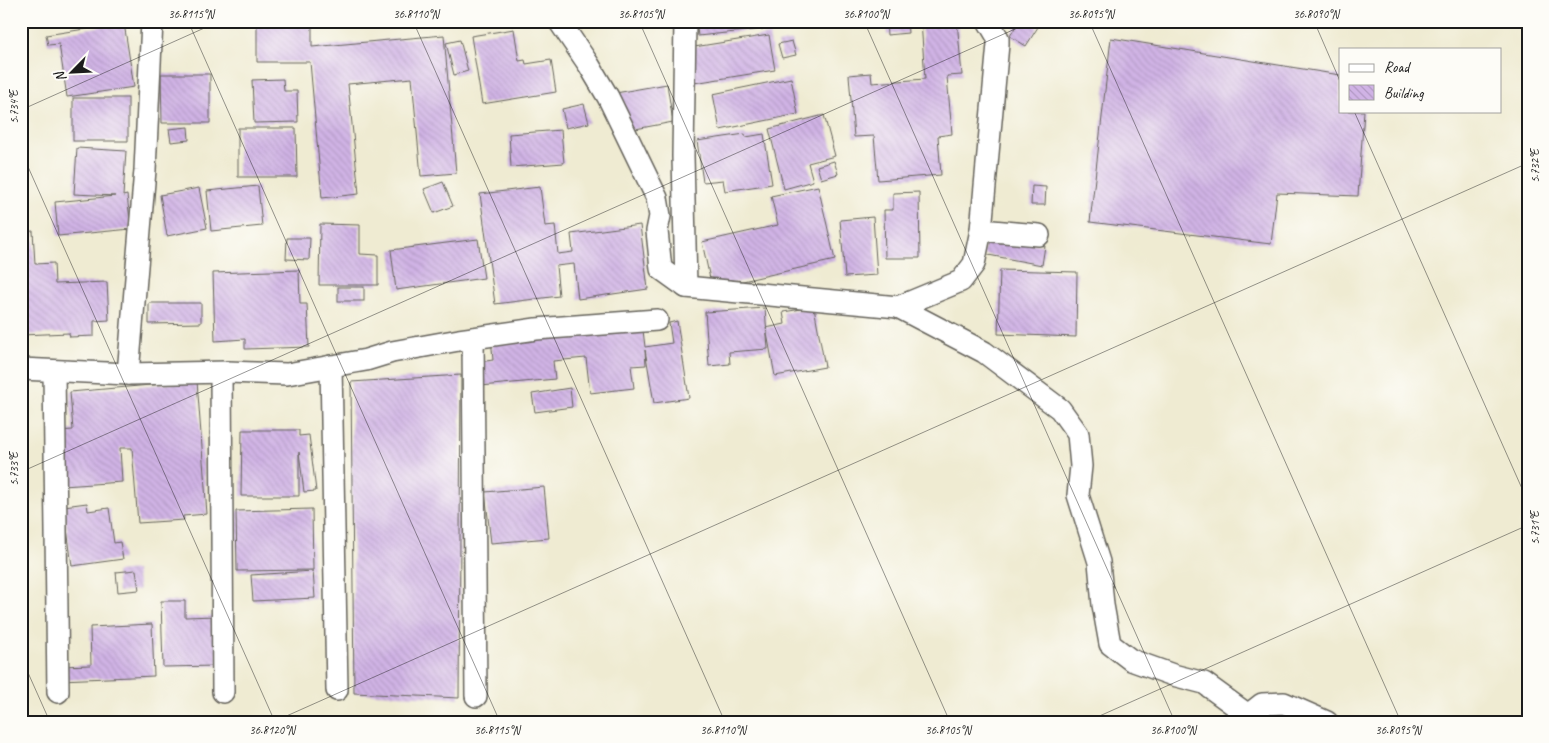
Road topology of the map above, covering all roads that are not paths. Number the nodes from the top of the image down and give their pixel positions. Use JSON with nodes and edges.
{"nodes":[{"id":1,"x":152,"y":21,"type":"edge"},
{"id":2,"x":559,"y":21,"type":"edge"},
{"id":3,"x":684,"y":21,"type":"edge"},
{"id":4,"x":991,"y":22,"type":"edge"},
{"id":5,"x":981,"y":230,"type":"junction"},
{"id":6,"x":1039,"y":235,"type":"dead end"},
{"id":7,"x":686,"y":287,"type":"junction"},
{"id":8,"x":898,"y":307,"type":"junction"},
{"id":9,"x":657,"y":320,"type":"dead end"},
{"id":10,"x":473,"y":338,"type":"junction"},
{"id":11,"x":331,"y":366,"type":"junction"},
{"id":12,"x":21,"y":369,"type":"edge"},
{"id":13,"x":54,"y":371,"type":"junction"},
{"id":14,"x":128,"y":374,"type":"junction"},
{"id":15,"x":221,"y":374,"type":"junction"},
{"id":16,"x":338,"y":690,"type":"dead end"},
{"id":17,"x":58,"y":692,"type":"dead end"},
{"id":18,"x":223,"y":692,"type":"dead end"},
{"id":19,"x":476,"y":696,"type":"dead end"},
{"id":20,"x":1252,"y":716,"type":"edge"},
{"id":21,"x":1327,"y":722,"type":"edge"}],
"edges":[{"from":1,"to":14,"type":"street"},
{"from":2,"to":7,"type":"street"},
{"from":3,"to":7,"type":"street"},
{"from":4,"to":5,"type":"street"},
{"from":5,"to":6,"type":"street"},
{"from":5,"to":8,"type":"street"},
{"from":7,"to":8,"type":"street"},
{"from":8,"to":20,"type":"street"},
{"from":9,"to":10,"type":"street"},
{"from":10,"to":11,"type":"street"},
{"from":10,"to":19,"type":"street"},
{"from":11,"to":15,"type":"street"},
{"from":11,"to":16,"type":"street"},
{"from":12,"to":13,"type":"street"},
{"from":13,"to":14,"type":"street"},
{"from":13,"to":17,"type":"street"},
{"from":14,"to":15,"type":"street"},
{"from":15,"to":18,"type":"street"},
{"from":20,"to":21,"type":"street"}]}
